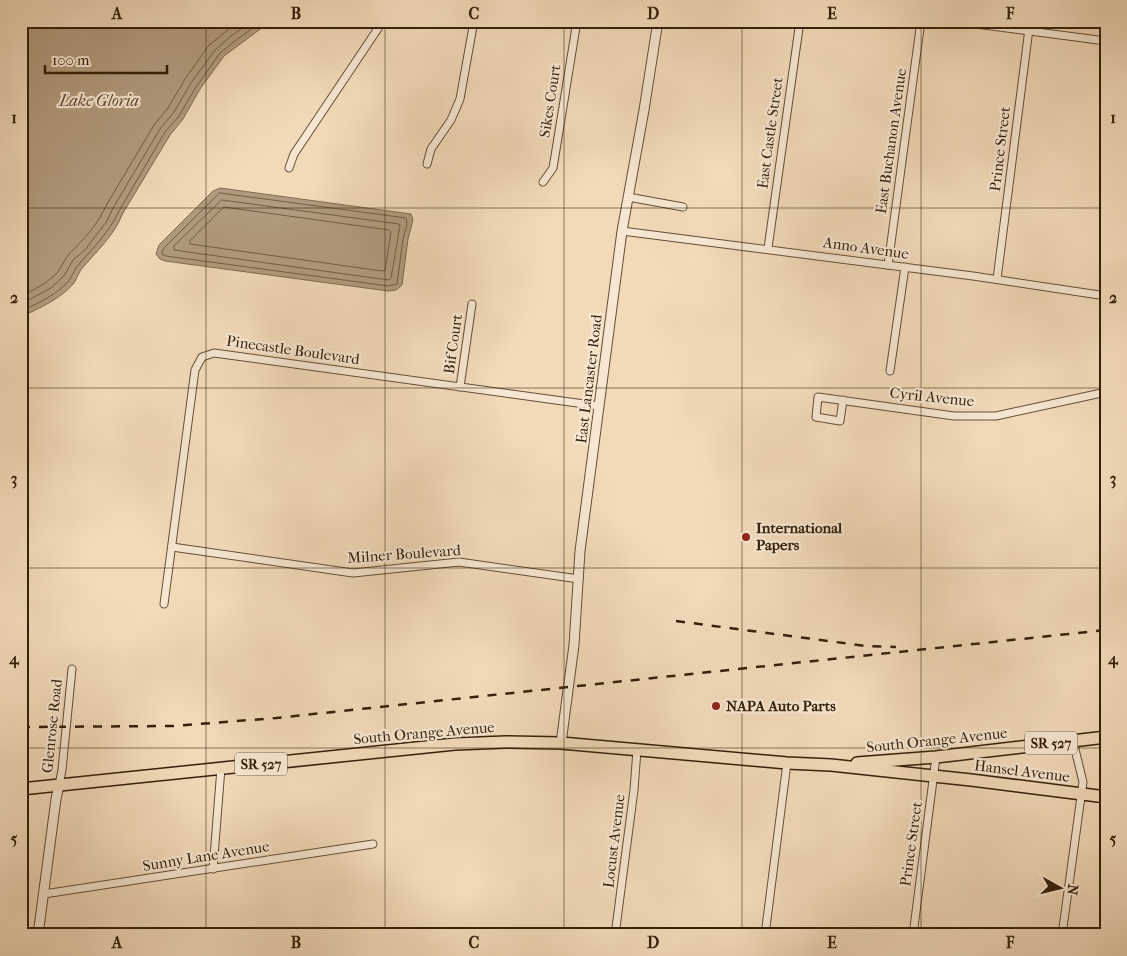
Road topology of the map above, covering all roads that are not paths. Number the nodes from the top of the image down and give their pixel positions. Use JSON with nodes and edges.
{"nodes":[{"id":1,"x":383,"y":21,"type":"edge"},
{"id":2,"x":474,"y":21,"type":"edge"},
{"id":3,"x":577,"y":21,"type":"edge"},
{"id":4,"x":658,"y":21,"type":"edge"},
{"id":5,"x":800,"y":21,"type":"edge"},
{"id":6,"x":921,"y":21,"type":"edge"},
{"id":7,"x":952,"y":21,"type":"edge"},
{"id":8,"x":1030,"y":21,"type":"edge"},
{"id":9,"x":1029,"y":32,"type":"junction"},
{"id":10,"x":1106,"y":41,"type":"edge"},
{"id":11,"x":427,"y":164,"type":"dead end"},
{"id":12,"x":289,"y":168,"type":"dead end"},
{"id":13,"x":543,"y":182,"type":"dead end"},
{"id":14,"x":628,"y":197,"type":"junction"},
{"id":15,"x":683,"y":207,"type":"dead end"},
{"id":16,"x":622,"y":231,"type":"junction"},
{"id":17,"x":768,"y":248,"type":"junction"},
{"id":18,"x":888,"y":265,"type":"junction"},
{"id":19,"x":905,"y":267,"type":"junction"},
{"id":20,"x":1106,"y":277,"type":"edge"},
{"id":21,"x":997,"y":279,"type":"junction"},
{"id":22,"x":1104,"y":296,"type":"edge"},
{"id":23,"x":472,"y":304,"type":"dead end"},
{"id":24,"x":890,"y":371,"type":"dead end"},
{"id":25,"x":1106,"y":374,"type":"edge"},
{"id":26,"x":460,"y":387,"type":"junction"},
{"id":27,"x":1105,"y":392,"type":"edge"},
{"id":28,"x":843,"y":400,"type":"junction"},
{"id":29,"x":599,"y":406,"type":"junction"},
{"id":30,"x":172,"y":548,"type":"junction"},
{"id":31,"x":579,"y":579,"type":"junction"},
{"id":32,"x":164,"y":604,"type":"dead end"},
{"id":33,"x":72,"y":669,"type":"dead end"},
{"id":34,"x":1106,"y":737,"type":"edge"},
{"id":35,"x":1073,"y":741,"type":"junction"},
{"id":36,"x":561,"y":743,"type":"junction"},
{"id":37,"x":637,"y":750,"type":"junction"},
{"id":38,"x":936,"y":757,"type":"junction"},
{"id":39,"x":787,"y":763,"type":"junction"},
{"id":40,"x":831,"y":765,"type":"junction"},
{"id":41,"x":221,"y":768,"type":"junction"},
{"id":42,"x":934,"y":777,"type":"junction"},
{"id":43,"x":59,"y":785,"type":"junction"},
{"id":44,"x":21,"y":789,"type":"edge"},
{"id":45,"x":1081,"y":794,"type":"junction"},
{"id":46,"x":1106,"y":797,"type":"edge"},
{"id":47,"x":373,"y":844,"type":"dead end"},
{"id":48,"x":212,"y":869,"type":"junction"},
{"id":49,"x":44,"y":894,"type":"junction"},
{"id":50,"x":38,"y":935,"type":"edge"},
{"id":51,"x":615,"y":935,"type":"edge"},
{"id":52,"x":765,"y":935,"type":"edge"},
{"id":53,"x":913,"y":935,"type":"edge"},
{"id":54,"x":1062,"y":935,"type":"edge"}],
"edges":[{"from":1,"to":12,"type":"street"},
{"from":2,"to":11,"type":"street"},
{"from":3,"to":13,"type":"street","name":"Sikes Court"},
{"from":4,"to":14,"type":"street","name":"East Lancaster Road"},
{"from":5,"to":17,"type":"street","name":"East Castle Street"},
{"from":6,"to":18,"type":"street","name":"East Buchanon Avenue"},
{"from":7,"to":9,"type":"street"},
{"from":8,"to":9,"type":"street","name":"Prince Street"},
{"from":9,"to":10,"type":"street"},
{"from":9,"to":21,"type":"street","name":"Prince Street"},
{"from":14,"to":15,"type":"street"},
{"from":14,"to":16,"type":"street","name":"East Lancaster Road"},
{"from":16,"to":17,"type":"street","name":"Anno Avenue"},
{"from":16,"to":29,"type":"street","name":"East Lancaster Road"},
{"from":17,"to":18,"type":"street","name":"Anno Avenue"},
{"from":18,"to":19,"type":"street","name":"Anno Avenue"},
{"from":19,"to":21,"type":"street","name":"Anno Avenue"},
{"from":19,"to":24,"type":"street"},
{"from":20,"to":22,"type":"street"},
{"from":21,"to":22,"type":"street","name":"Anno Avenue"},
{"from":23,"to":26,"type":"street","name":"Bif Court"},
{"from":25,"to":27,"type":"street"},
{"from":26,"to":29,"type":"street","name":"Pinecastle Boulevard"},
{"from":26,"to":30,"type":"street","name":"Pinecastle Boulevard"},
{"from":27,"to":28,"type":"street","name":"Cyril Avenue"},
{"from":28,"to":28,"type":"street","name":"Cyril Avenue"},
{"from":29,"to":31,"type":"street","name":"East Lancaster Road"},
{"from":30,"to":31,"type":"street","name":"Milner Boulevard"},
{"from":30,"to":32,"type":"street","name":"Pinecastle Boulevard"},
{"from":31,"to":36,"type":"street","name":"East Lancaster Road"},
{"from":33,"to":43,"type":"street","name":"Glenrose Road"},
{"from":34,"to":35,"type":"main road","name":"South Orange Avenue","number":"SR 527"},
{"from":35,"to":38,"type":"main road","name":"South Orange Avenue","number":"SR 527"},
{"from":35,"to":45,"type":"street"},
{"from":36,"to":37,"type":"main road","name":"South Orange Avenue","number":"SR 527"},
{"from":36,"to":41,"type":"main road","name":"South Orange Avenue","number":"SR 527"},
{"from":37,"to":39,"type":"main road","name":"South Orange Avenue","number":"SR 527"},
{"from":37,"to":51,"type":"street","name":"Locust Avenue"},
{"from":38,"to":40,"type":"main road","name":"South Orange Avenue","number":"SR 527"},
{"from":38,"to":42,"type":"street","name":"Prince Street"},
{"from":39,"to":40,"type":"main road","name":"South Orange Avenue","number":"SR 527"},
{"from":39,"to":52,"type":"street"},
{"from":40,"to":42,"type":"main road","name":"South Orange Avenue","number":"SR 527"},
{"from":41,"to":43,"type":"main road","name":"South Orange Avenue","number":"SR 527"},
{"from":41,"to":48,"type":"street"},
{"from":42,"to":45,"type":"main road","name":"Hansel Avenue","number":"SR 527"},
{"from":42,"to":53,"type":"street","name":"Prince Street"},
{"from":43,"to":44,"type":"main road","name":"South Orange Avenue","number":"SR 527"},
{"from":43,"to":49,"type":"street"},
{"from":45,"to":46,"type":"main road","name":"Hansel Avenue","number":"SR 527"},
{"from":45,"to":54,"type":"street"},
{"from":47,"to":48,"type":"street","name":"Sunny Lane Avenue"},
{"from":48,"to":49,"type":"street","name":"Sunny Lane Avenue"},
{"from":49,"to":50,"type":"street"}]}
